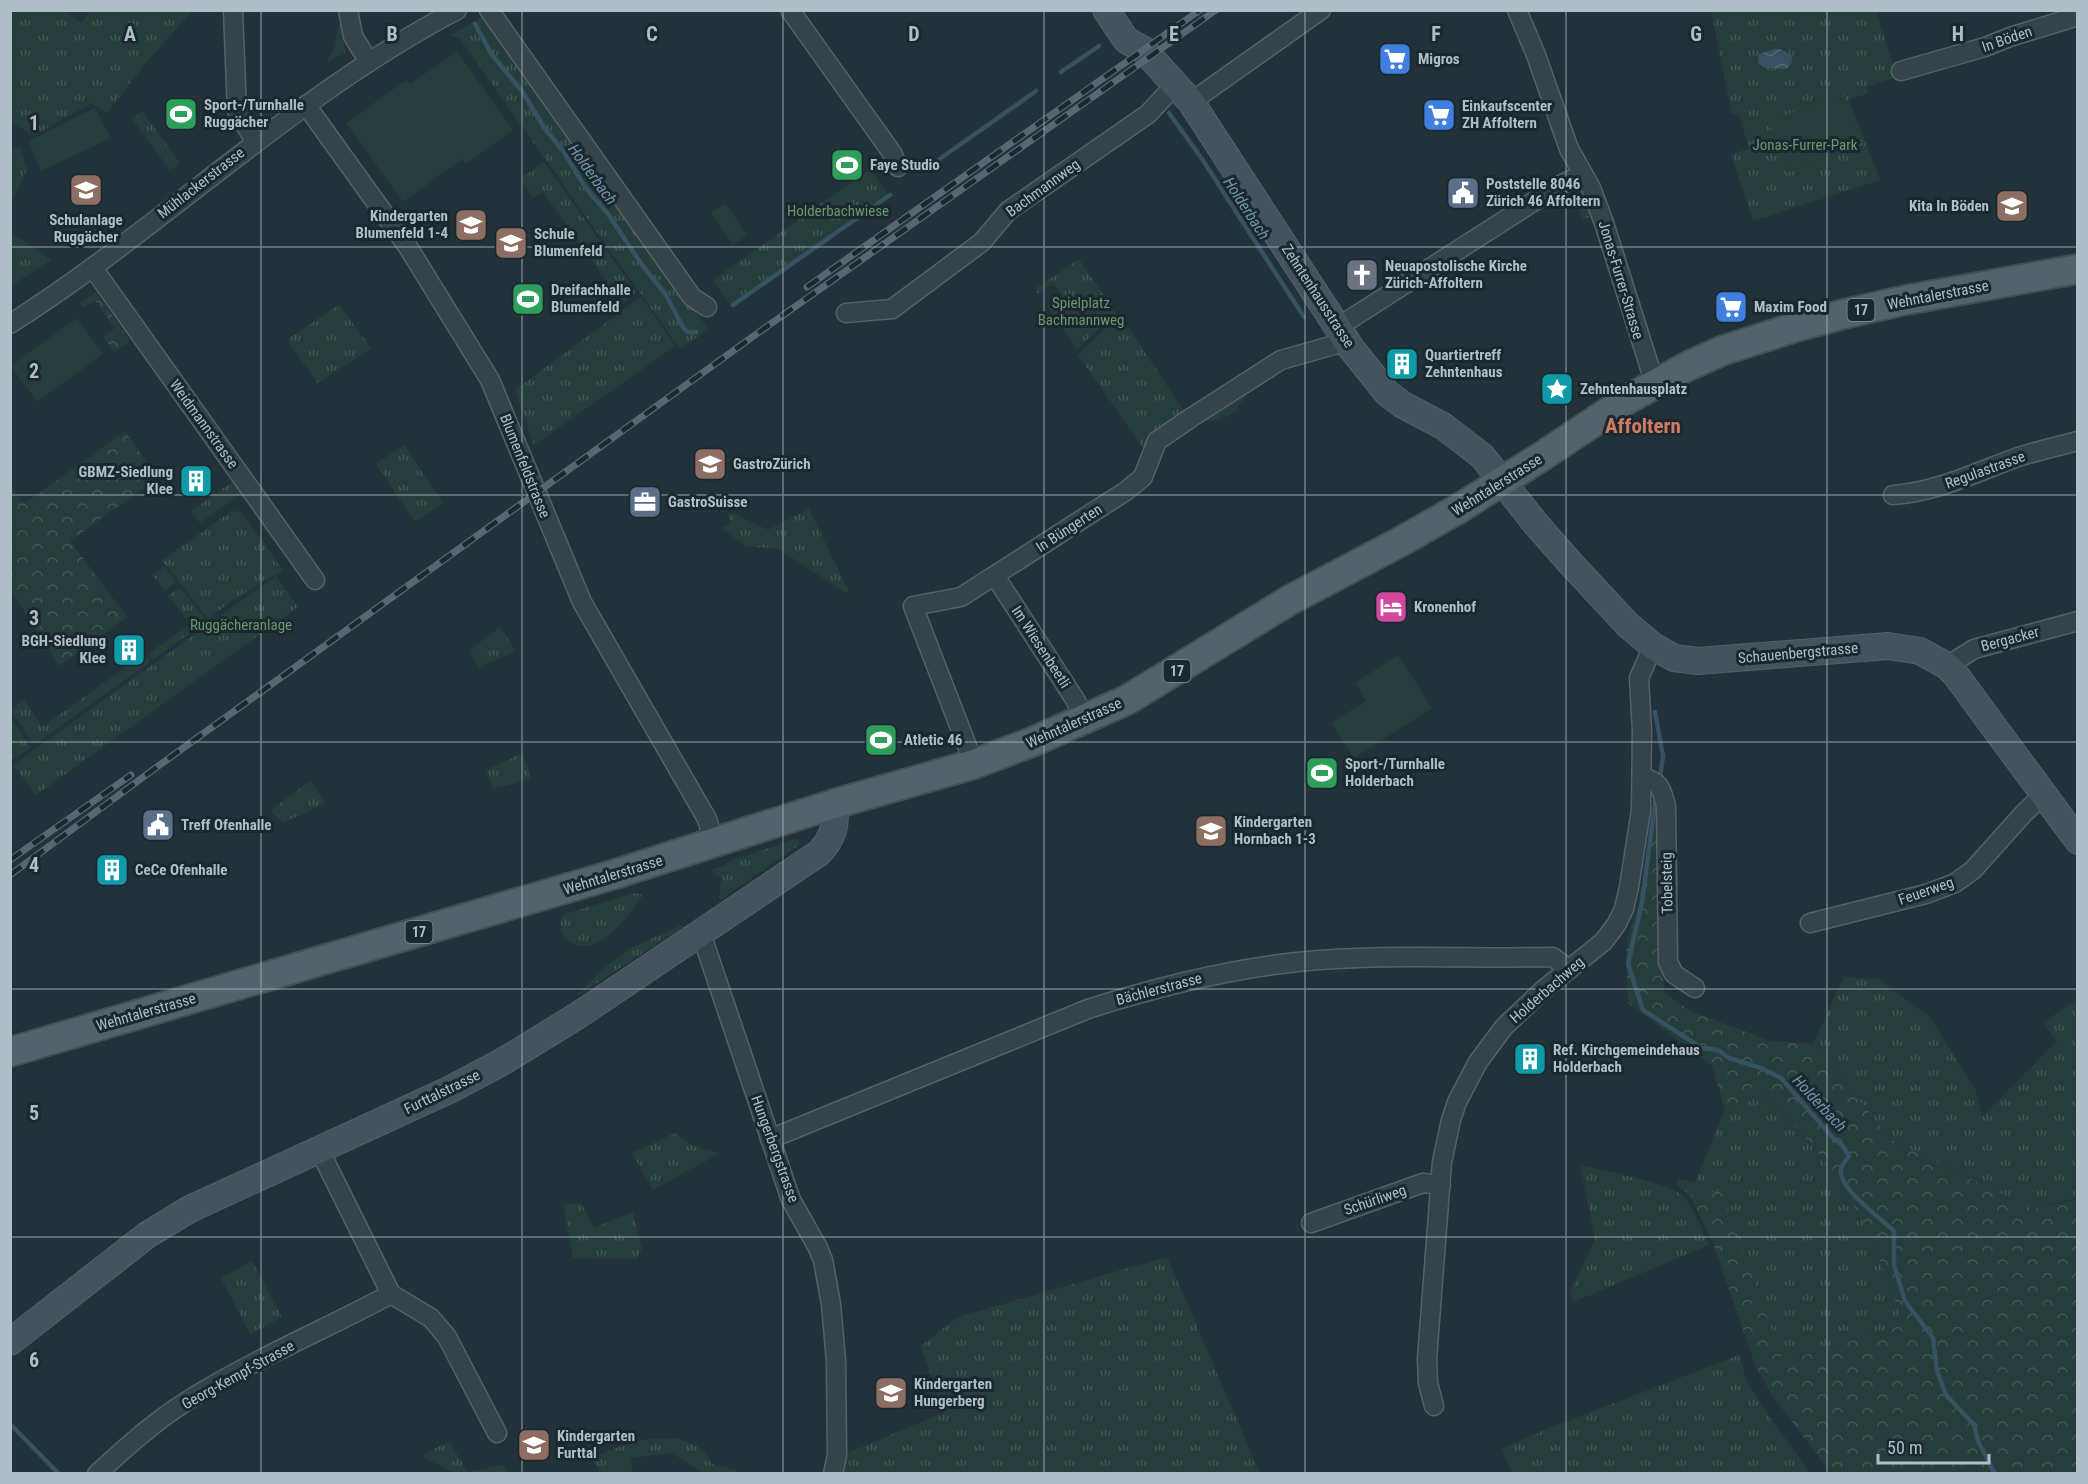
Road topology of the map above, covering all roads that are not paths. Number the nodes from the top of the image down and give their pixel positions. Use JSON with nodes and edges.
{"nodes":[{"id":1,"x":233,"y":10,"type":"edge"},
{"id":2,"x":348,"y":10,"type":"edge"},
{"id":3,"x":458,"y":10,"type":"edge"},
{"id":4,"x":489,"y":10,"type":"edge"},
{"id":5,"x":790,"y":10,"type":"edge"},
{"id":6,"x":1106,"y":10,"type":"edge"},
{"id":7,"x":1124,"y":10,"type":"edge"},
{"id":8,"x":1321,"y":10,"type":"edge"},
{"id":9,"x":1517,"y":10,"type":"edge"},
{"id":10,"x":2078,"y":16,"type":"edge"},
{"id":11,"x":1143,"y":50,"type":"junction"},
{"id":12,"x":369,"y":62,"type":"junction"},
{"id":13,"x":1901,"y":71,"type":"dead end"},
{"id":14,"x":1183,"y":93,"type":"junction"},
{"id":15,"x":306,"y":105,"type":"junction"},
{"id":16,"x":255,"y":141,"type":"junction"},
{"id":17,"x":898,"y":167,"type":"dead end"},
{"id":18,"x":1583,"y":174,"type":"junction"},
{"id":19,"x":93,"y":268,"type":"junction"},
{"id":20,"x":2078,"y":269,"type":"edge"},
{"id":21,"x":707,"y":307,"type":"dead end"},
{"id":22,"x":846,"y":313,"type":"dead end"},
{"id":23,"x":10,"y":324,"type":"edge"},
{"id":24,"x":1342,"y":332,"type":"junction"},
{"id":25,"x":1654,"y":384,"type":"junction"},
{"id":26,"x":2078,"y":441,"type":"edge"},
{"id":27,"x":1503,"y":481,"type":"junction"},
{"id":28,"x":1893,"y":495,"type":"dead end"},
{"id":29,"x":995,"y":576,"type":"junction"},
{"id":30,"x":315,"y":580,"type":"dead end"},
{"id":31,"x":2078,"y":621,"type":"edge"},
{"id":32,"x":1653,"y":646,"type":"junction"},
{"id":33,"x":1947,"y":666,"type":"junction"},
{"id":34,"x":1084,"y":720,"type":"junction"},
{"id":35,"x":974,"y":764,"type":"junction"},
{"id":36,"x":1642,"y":777,"type":"junction"},
{"id":37,"x":2044,"y":794,"type":"junction"},
{"id":38,"x":834,"y":804,"type":"junction"},
{"id":39,"x":2077,"y":838,"type":"edge"},
{"id":40,"x":714,"y":843,"type":"junction"},
{"id":41,"x":1810,"y":923,"type":"dead end"},
{"id":42,"x":699,"y":935,"type":"junction"},
{"id":43,"x":1569,"y":970,"type":"junction"},
{"id":44,"x":1695,"y":988,"type":"dead end"},
{"id":45,"x":10,"y":1052,"type":"edge"},
{"id":46,"x":770,"y":1140,"type":"junction"},
{"id":47,"x":319,"y":1149,"type":"junction"},
{"id":48,"x":1441,"y":1185,"type":"junction"},
{"id":49,"x":1311,"y":1223,"type":"dead end"},
{"id":50,"x":391,"y":1294,"type":"junction"},
{"id":51,"x":10,"y":1342,"type":"edge"},
{"id":52,"x":1434,"y":1406,"type":"dead end"},
{"id":53,"x":497,"y":1433,"type":"dead end"},
{"id":54,"x":98,"y":1473,"type":"edge"},
{"id":55,"x":833,"y":1473,"type":"edge"}],
"edges":[{"from":1,"to":16,"type":"street"},
{"from":2,"to":12,"type":"street"},
{"from":3,"to":12,"type":"street","name":"Mühlackerstrasse"},
{"from":4,"to":21,"type":"street"},
{"from":5,"to":17,"type":"street"},
{"from":6,"to":11,"type":"street","name":"Zehntenhausstrasse"},
{"from":7,"to":11,"type":"street","name":"Zehntenhausstrasse"},
{"from":8,"to":14,"type":"street","name":"Bachmannweg"},
{"from":9,"to":18,"type":"street","name":"Jonas-Furrer-Strasse"},
{"from":10,"to":13,"type":"street","name":"In Böden"},
{"from":11,"to":14,"type":"street","name":"Zehntenhausstrasse"},
{"from":12,"to":15,"type":"street","name":"Mühlackerstrasse"},
{"from":14,"to":22,"type":"street","name":"Bachmannweg"},
{"from":14,"to":24,"type":"street","name":"Zehntenhausstrasse"},
{"from":15,"to":16,"type":"street","name":"Mühlackerstrasse"},
{"from":15,"to":40,"type":"street","name":"Blumenfeldstrasse"},
{"from":16,"to":19,"type":"street","name":"Mühlackerstrasse"},
{"from":18,"to":24,"type":"street"},
{"from":18,"to":25,"type":"street","name":"Jonas-Furrer-Strasse"},
{"from":19,"to":23,"type":"street","name":"Mühlackerstrasse"},
{"from":19,"to":30,"type":"street","name":"Weidmannstrasse"},
{"from":20,"to":25,"type":"main road","name":"Wehntalerstrasse","number":"17"},
{"from":24,"to":27,"type":"street","name":"Zehntenhausstrasse"},
{"from":24,"to":29,"type":"street","name":"In Büngerten"},
{"from":25,"to":27,"type":"main road","name":"Wehntalerstrasse","number":"17"},
{"from":26,"to":28,"type":"street","name":"Regulastrasse"},
{"from":27,"to":32,"type":"street","name":"Schauenbergstrasse"},
{"from":27,"to":34,"type":"main road","name":"Wehntalerstrasse","number":"17"},
{"from":29,"to":34,"type":"street","name":"Im Wiesenbeetli"},
{"from":29,"to":35,"type":"street","name":"In Büngerten"},
{"from":31,"to":33,"type":"street","name":"Bergacker"},
{"from":32,"to":33,"type":"street","name":"Schauenbergstrasse"},
{"from":32,"to":36,"type":"street","name":"Holderbachweg"},
{"from":33,"to":37,"type":"street","name":"Schauenbergstrasse"},
{"from":34,"to":35,"type":"main road","name":"Wehntalerstrasse","number":"17"},
{"from":35,"to":38,"type":"main road","name":"Wehntalerstrasse","number":"17"},
{"from":36,"to":43,"type":"street","name":"Holderbachweg"},
{"from":36,"to":44,"type":"street","name":"Tobelsteig"},
{"from":37,"to":39,"type":"street","name":"Schauenbergstrasse"},
{"from":37,"to":41,"type":"street","name":"Feuerweg"},
{"from":38,"to":40,"type":"main road","name":"Wehntalerstrasse","number":"17"},
{"from":38,"to":42,"type":"street","name":"Furttalstrasse"},
{"from":40,"to":45,"type":"main road","name":"Wehntalerstrasse","number":"17"},
{"from":42,"to":46,"type":"street","name":"Hungerbergstrasse"},
{"from":42,"to":47,"type":"street","name":"Furttalstrasse"},
{"from":43,"to":46,"type":"street","name":"Bächlerstrasse"},
{"from":43,"to":48,"type":"street","name":"Holderbachweg"},
{"from":46,"to":55,"type":"street","name":"Hungerbergstrasse"},
{"from":47,"to":50,"type":"street"},
{"from":47,"to":51,"type":"street","name":"Furttalstrasse"},
{"from":48,"to":49,"type":"street","name":"Schürliweg"},
{"from":48,"to":52,"type":"street","name":"Holderbachweg"},
{"from":50,"to":53,"type":"street"},
{"from":50,"to":54,"type":"street","name":"Georg-Kempf-Strasse"}]}
